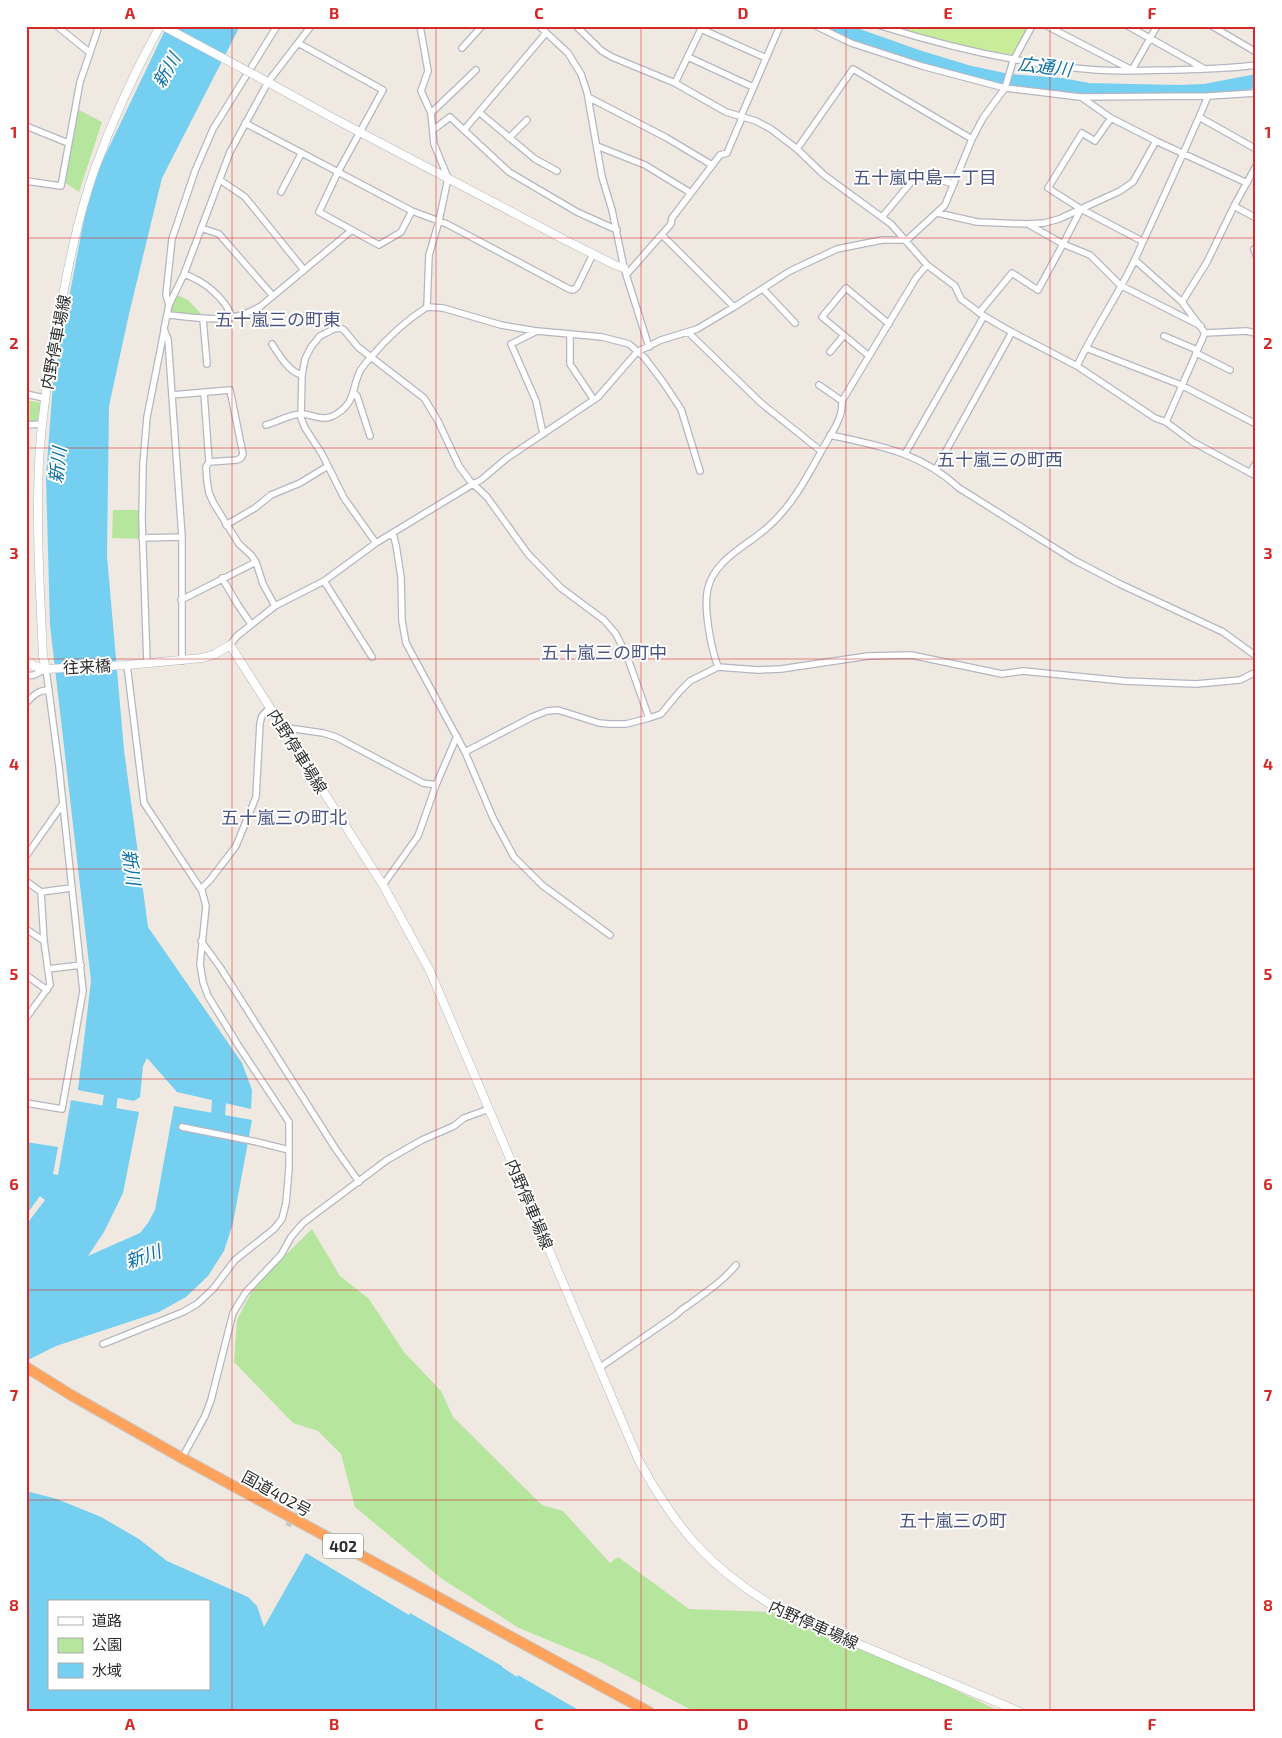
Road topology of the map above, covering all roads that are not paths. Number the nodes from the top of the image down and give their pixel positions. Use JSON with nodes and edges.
{"nodes":[{"id":1,"x":57,"y":26,"type":"edge"},
{"id":2,"x":99,"y":26,"type":"edge"},
{"id":3,"x":162,"y":26,"type":"edge"},
{"id":4,"x":277,"y":26,"type":"edge"},
{"id":5,"x":311,"y":26,"type":"edge"},
{"id":6,"x":420,"y":26,"type":"edge"},
{"id":7,"x":482,"y":26,"type":"edge"},
{"id":8,"x":539,"y":26,"type":"edge"},
{"id":9,"x":576,"y":26,"type":"edge"},
{"id":10,"x":780,"y":26,"type":"edge"},
{"id":11,"x":816,"y":26,"type":"edge"},
{"id":12,"x":881,"y":26,"type":"edge"},
{"id":13,"x":1032,"y":26,"type":"edge"},
{"id":14,"x":1047,"y":26,"type":"edge"},
{"id":15,"x":1128,"y":26,"type":"edge"},
{"id":16,"x":1157,"y":26,"type":"edge"},
{"id":17,"x":1212,"y":26,"type":"edge"},
{"id":18,"x":546,"y":33,"type":"junction"},
{"id":19,"x":1150,"y":38,"type":"junction"},
{"id":20,"x":298,"y":43,"type":"junction"},
{"id":21,"x":462,"y":48,"type":"dead end"},
{"id":22,"x":89,"y":52,"type":"junction"},
{"id":23,"x":1256,"y":52,"type":"edge"},
{"id":24,"x":688,"y":57,"type":"junction"},
{"id":25,"x":766,"y":58,"type":"junction"},
{"id":26,"x":1013,"y":60,"type":"junction"},
{"id":27,"x":1256,"y":65,"type":"edge"},
{"id":28,"x":1205,"y":69,"type":"junction"},
{"id":29,"x":476,"y":70,"type":"dead end"},
{"id":30,"x":1132,"y":70,"type":"junction"},
{"id":31,"x":266,"y":81,"type":"junction"},
{"id":32,"x":675,"y":83,"type":"junction"},
{"id":33,"x":1006,"y":86,"type":"junction"},
{"id":34,"x":753,"y":87,"type":"junction"},
{"id":35,"x":1256,"y":93,"type":"edge"},
{"id":36,"x":1208,"y":96,"type":"junction"},
{"id":37,"x":588,"y":97,"type":"junction"},
{"id":38,"x":1080,"y":97,"type":"junction"},
{"id":39,"x":431,"y":112,"type":"junction"},
{"id":40,"x":480,"y":113,"type":"junction"},
{"id":41,"x":742,"y":117,"type":"junction"},
{"id":42,"x":1199,"y":117,"type":"junction"},
{"id":43,"x":1111,"y":118,"type":"junction"},
{"id":44,"x":526,"y":120,"type":"dead end"},
{"id":45,"x":245,"y":123,"type":"junction"},
{"id":46,"x":26,"y":126,"type":"edge"},
{"id":47,"x":432,"y":130,"type":"junction"},
{"id":48,"x":464,"y":130,"type":"junction"},
{"id":49,"x":360,"y":132,"type":"junction"},
{"id":50,"x":510,"y":138,"type":"junction"},
{"id":51,"x":972,"y":139,"type":"junction"},
{"id":52,"x":1156,"y":141,"type":"junction"},
{"id":53,"x":68,"y":144,"type":"junction"},
{"id":54,"x":597,"y":146,"type":"junction"},
{"id":55,"x":797,"y":149,"type":"junction"},
{"id":56,"x":1256,"y":150,"type":"edge"},
{"id":57,"x":301,"y":154,"type":"junction"},
{"id":58,"x":1184,"y":154,"type":"junction"},
{"id":59,"x":712,"y":165,"type":"junction"},
{"id":60,"x":1256,"y":166,"type":"edge"},
{"id":61,"x":557,"y":171,"type":"dead end"},
{"id":62,"x":338,"y":172,"type":"junction"},
{"id":63,"x":448,"y":178,"type":"junction"},
{"id":64,"x":220,"y":180,"type":"junction"},
{"id":65,"x":26,"y":181,"type":"edge"},
{"id":66,"x":1246,"y":183,"type":"junction"},
{"id":67,"x":954,"y":184,"type":"junction"},
{"id":68,"x":281,"y":192,"type":"dead end"},
{"id":69,"x":692,"y":193,"type":"junction"},
{"id":70,"x":1234,"y":206,"type":"junction"},
{"id":71,"x":1081,"y":209,"type":"junction"},
{"id":72,"x":412,"y":211,"type":"junction"},
{"id":73,"x":938,"y":213,"type":"junction"},
{"id":74,"x":882,"y":217,"type":"junction"},
{"id":75,"x":1256,"y":218,"type":"edge"},
{"id":76,"x":439,"y":221,"type":"junction"},
{"id":77,"x":1027,"y":224,"type":"junction"},
{"id":78,"x":201,"y":228,"type":"junction"},
{"id":79,"x":352,"y":230,"type":"junction"},
{"id":80,"x":617,"y":230,"type":"junction"},
{"id":81,"x":662,"y":236,"type":"junction"},
{"id":82,"x":907,"y":240,"type":"junction"},
{"id":83,"x":1142,"y":241,"type":"junction"},
{"id":84,"x":1063,"y":244,"type":"junction"},
{"id":85,"x":594,"y":254,"type":"junction"},
{"id":86,"x":1135,"y":260,"type":"junction"},
{"id":87,"x":927,"y":265,"type":"junction"},
{"id":88,"x":304,"y":270,"type":"junction"},
{"id":89,"x":626,"y":271,"type":"junction"},
{"id":90,"x":184,"y":274,"type":"junction"},
{"id":91,"x":1120,"y":286,"type":"junction"},
{"id":92,"x":763,"y":289,"type":"junction"},
{"id":93,"x":273,"y":296,"type":"junction"},
{"id":94,"x":1182,"y":302,"type":"junction"},
{"id":95,"x":169,"y":305,"type":"junction"},
{"id":96,"x":427,"y":307,"type":"junction"},
{"id":97,"x":734,"y":307,"type":"junction"},
{"id":98,"x":982,"y":314,"type":"junction"},
{"id":99,"x":168,"y":315,"type":"junction"},
{"id":100,"x":232,"y":317,"type":"junction"},
{"id":101,"x":203,"y":319,"type":"junction"},
{"id":102,"x":795,"y":323,"type":"dead end"},
{"id":103,"x":889,"y":324,"type":"junction"},
{"id":104,"x":1201,"y":326,"type":"junction"},
{"id":105,"x":164,"y":329,"type":"junction"},
{"id":106,"x":537,"y":331,"type":"junction"},
{"id":107,"x":688,"y":332,"type":"junction"},
{"id":108,"x":1012,"y":332,"type":"junction"},
{"id":109,"x":1205,"y":333,"type":"junction"},
{"id":110,"x":1256,"y":333,"type":"edge"},
{"id":111,"x":570,"y":334,"type":"junction"},
{"id":112,"x":844,"y":335,"type":"junction"},
{"id":113,"x":1164,"y":336,"type":"dead end"},
{"id":114,"x":272,"y":344,"type":"dead end"},
{"id":115,"x":649,"y":346,"type":"junction"},
{"id":116,"x":1086,"y":348,"type":"junction"},
{"id":117,"x":637,"y":352,"type":"junction"},
{"id":118,"x":830,"y":352,"type":"dead end"},
{"id":119,"x":1197,"y":352,"type":"junction"},
{"id":120,"x":372,"y":356,"type":"junction"},
{"id":121,"x":869,"y":356,"type":"junction"},
{"id":122,"x":207,"y":364,"type":"dead end"},
{"id":123,"x":1077,"y":366,"type":"junction"},
{"id":124,"x":1230,"y":370,"type":"dead end"},
{"id":125,"x":302,"y":375,"type":"junction"},
{"id":126,"x":819,"y":384,"type":"dead end"},
{"id":127,"x":1181,"y":386,"type":"junction"},
{"id":128,"x":204,"y":393,"type":"junction"},
{"id":129,"x":354,"y":393,"type":"junction"},
{"id":130,"x":26,"y":394,"type":"edge"},
{"id":131,"x":172,"y":395,"type":"junction"},
{"id":132,"x":44,"y":398,"type":"junction"},
{"id":133,"x":594,"y":400,"type":"junction"},
{"id":134,"x":842,"y":401,"type":"junction"},
{"id":135,"x":301,"y":413,"type":"junction"},
{"id":136,"x":1166,"y":422,"type":"junction"},
{"id":137,"x":42,"y":424,"type":"junction"},
{"id":138,"x":1256,"y":424,"type":"edge"},
{"id":139,"x":26,"y":425,"type":"edge"},
{"id":140,"x":266,"y":425,"type":"dead end"},
{"id":141,"x":543,"y":434,"type":"junction"},
{"id":142,"x":830,"y":435,"type":"junction"},
{"id":143,"x":370,"y":436,"type":"dead end"},
{"id":144,"x":821,"y":451,"type":"junction"},
{"id":145,"x":906,"y":454,"type":"junction"},
{"id":146,"x":209,"y":462,"type":"junction"},
{"id":147,"x":1256,"y":463,"type":"edge"},
{"id":148,"x":328,"y":466,"type":"junction"},
{"id":149,"x":936,"y":469,"type":"junction"},
{"id":150,"x":700,"y":471,"type":"dead end"},
{"id":151,"x":1253,"y":475,"type":"edge"},
{"id":152,"x":473,"y":484,"type":"junction"},
{"id":153,"x":226,"y":525,"type":"junction"},
{"id":154,"x":393,"y":534,"type":"junction"},
{"id":155,"x":182,"y":537,"type":"junction"},
{"id":156,"x":142,"y":538,"type":"junction"},
{"id":157,"x":376,"y":543,"type":"junction"},
{"id":158,"x":256,"y":562,"type":"junction"},
{"id":159,"x":222,"y":578,"type":"junction"},
{"id":160,"x":324,"y":581,"type":"junction"},
{"id":161,"x":181,"y":600,"type":"junction"},
{"id":162,"x":275,"y":606,"type":"junction"},
{"id":163,"x":251,"y":624,"type":"junction"},
{"id":164,"x":230,"y":645,"type":"junction"},
{"id":165,"x":1256,"y":656,"type":"edge"},
{"id":166,"x":372,"y":657,"type":"dead end"},
{"id":167,"x":26,"y":661,"type":"edge"},
{"id":168,"x":182,"y":661,"type":"junction"},
{"id":169,"x":147,"y":663,"type":"junction"},
{"id":170,"x":124,"y":665,"type":"junction"},
{"id":171,"x":718,"y":666,"type":"junction"},
{"id":172,"x":49,"y":668,"type":"junction"},
{"id":173,"x":1256,"y":672,"type":"edge"},
{"id":174,"x":26,"y":676,"type":"edge"},
{"id":175,"x":49,"y":690,"type":"junction"},
{"id":176,"x":26,"y":703,"type":"edge"},
{"id":177,"x":270,"y":707,"type":"junction"},
{"id":178,"x":649,"y":718,"type":"junction"},
{"id":179,"x":283,"y":730,"type":"junction"},
{"id":180,"x":457,"y":736,"type":"junction"},
{"id":181,"x":465,"y":752,"type":"junction"},
{"id":182,"x":436,"y":786,"type":"junction"},
{"id":183,"x":62,"y":805,"type":"junction"},
{"id":184,"x":26,"y":843,"type":"edge"},
{"id":185,"x":32,"y":848,"type":"junction"},
{"id":186,"x":26,"y":856,"type":"edge"},
{"id":187,"x":26,"y":881,"type":"edge"},
{"id":188,"x":383,"y":885,"type":"junction"},
{"id":189,"x":71,"y":888,"type":"junction"},
{"id":190,"x":201,"y":889,"type":"junction"},
{"id":191,"x":41,"y":892,"type":"junction"},
{"id":192,"x":26,"y":928,"type":"edge"},
{"id":193,"x":610,"y":936,"type":"dead end"},
{"id":194,"x":44,"y":941,"type":"junction"},
{"id":195,"x":201,"y":941,"type":"junction"},
{"id":196,"x":81,"y":965,"type":"junction"},
{"id":197,"x":48,"y":969,"type":"junction"},
{"id":198,"x":26,"y":975,"type":"edge"},
{"id":199,"x":47,"y":990,"type":"junction"},
{"id":200,"x":26,"y":1018,"type":"edge"},
{"id":201,"x":26,"y":1103,"type":"edge"},
{"id":202,"x":489,"y":1109,"type":"junction"},
{"id":203,"x":182,"y":1128,"type":"dead end"},
{"id":204,"x":289,"y":1150,"type":"junction"},
{"id":205,"x":359,"y":1182,"type":"junction"},
{"id":206,"x":736,"y":1265,"type":"dead end"},
{"id":207,"x":103,"y":1344,"type":"dead end"},
{"id":208,"x":26,"y":1367,"type":"edge"},
{"id":209,"x":599,"y":1368,"type":"junction"},
{"id":210,"x":182,"y":1458,"type":"junction"},
{"id":211,"x":649,"y":1712,"type":"edge"},
{"id":212,"x":1020,"y":1712,"type":"edge"}],
"edges":[{"from":1,"to":22,"type":"street"},
{"from":2,"to":22,"type":"street"},
{"from":3,"to":31,"type":"main road","bridge":true},
{"from":3,"to":132,"type":"main road","name":"内野停車場線"},
{"from":4,"to":95,"type":"street"},
{"from":5,"to":20,"type":"street"},
{"from":6,"to":39,"type":"street"},
{"from":7,"to":21,"type":"street"},
{"from":8,"to":18,"type":"street"},
{"from":9,"to":32,"type":"street"},
{"from":10,"to":25,"type":"street"},
{"from":11,"to":33,"type":"street"},
{"from":12,"to":26,"type":"street"},
{"from":13,"to":26,"type":"street"},
{"from":14,"to":30,"type":"street"},
{"from":15,"to":19,"type":"street"},
{"from":16,"to":19,"type":"street"},
{"from":17,"to":23,"type":"street"},
{"from":18,"to":37,"type":"street"},
{"from":18,"to":40,"type":"street"},
{"from":19,"to":28,"type":"street"},
{"from":19,"to":30,"type":"street"},
{"from":20,"to":31,"type":"street"},
{"from":20,"to":49,"type":"street"},
{"from":22,"to":53,"type":"street"},
{"from":24,"to":25,"type":"street"},
{"from":24,"to":32,"type":"street"},
{"from":24,"to":34,"type":"street"},
{"from":25,"to":34,"type":"street"},
{"from":26,"to":30,"type":"street"},
{"from":26,"to":33,"type":"street"},
{"from":27,"to":28,"type":"street"},
{"from":28,"to":30,"type":"street"},
{"from":29,"to":39,"type":"street"},
{"from":31,"to":45,"type":"street"},
{"from":31,"to":49,"type":"main road"},
{"from":32,"to":41,"type":"street"},
{"from":33,"to":38,"type":"street"},
{"from":33,"to":51,"type":"street"},
{"from":34,"to":41,"type":"street"},
{"from":35,"to":36,"type":"street"},
{"from":36,"to":38,"type":"street"},
{"from":36,"to":42,"type":"street"},
{"from":37,"to":54,"type":"street"},
{"from":37,"to":59,"type":"street"},
{"from":38,"to":43,"type":"street"},
{"from":39,"to":47,"type":"street"},
{"from":40,"to":48,"type":"street"},
{"from":40,"to":50,"type":"street"},
{"from":41,"to":55,"type":"street"},
{"from":41,"to":59,"type":"street"},
{"from":42,"to":56,"type":"street"},
{"from":42,"to":58,"type":"street"},
{"from":43,"to":52,"type":"street"},
{"from":43,"to":71,"type":"street"},
{"from":44,"to":50,"type":"street"},
{"from":45,"to":57,"type":"street"},
{"from":45,"to":64,"type":"street"},
{"from":46,"to":53,"type":"street"},
{"from":47,"to":48,"type":"street"},
{"from":47,"to":63,"type":"street"},
{"from":48,"to":80,"type":"street"},
{"from":49,"to":62,"type":"street"},
{"from":49,"to":63,"type":"main road"},
{"from":50,"to":61,"type":"street"},
{"from":51,"to":55,"type":"street"},
{"from":51,"to":67,"type":"street"},
{"from":52,"to":58,"type":"street"},
{"from":52,"to":71,"type":"street"},
{"from":53,"to":65,"type":"street"},
{"from":54,"to":69,"type":"street"},
{"from":54,"to":80,"type":"street"},
{"from":55,"to":74,"type":"street"},
{"from":57,"to":62,"type":"street"},
{"from":57,"to":68,"type":"street"},
{"from":58,"to":66,"type":"street"},
{"from":58,"to":83,"type":"street"},
{"from":59,"to":69,"type":"street"},
{"from":60,"to":66,"type":"street"},
{"from":62,"to":72,"type":"street"},
{"from":62,"to":79,"type":"street"},
{"from":63,"to":76,"type":"street"},
{"from":63,"to":85,"type":"main road"},
{"from":64,"to":78,"type":"street"},
{"from":64,"to":88,"type":"street"},
{"from":66,"to":70,"type":"street"},
{"from":67,"to":73,"type":"street"},
{"from":67,"to":74,"type":"street"},
{"from":69,"to":81,"type":"street"},
{"from":70,"to":75,"type":"street"},
{"from":70,"to":94,"type":"street"},
{"from":71,"to":77,"type":"street"},
{"from":71,"to":83,"type":"street"},
{"from":71,"to":84,"type":"street"},
{"from":72,"to":76,"type":"street"},
{"from":72,"to":79,"type":"street"},
{"from":73,"to":77,"type":"street"},
{"from":73,"to":82,"type":"street"},
{"from":74,"to":82,"type":"street"},
{"from":76,"to":85,"type":"street"},
{"from":76,"to":96,"type":"street"},
{"from":77,"to":84,"type":"street"},
{"from":78,"to":90,"type":"street"},
{"from":78,"to":93,"type":"street"},
{"from":79,"to":88,"type":"street"},
{"from":80,"to":89,"type":"street"},
{"from":81,"to":89,"type":"street"},
{"from":81,"to":97,"type":"street"},
{"from":82,"to":87,"type":"street"},
{"from":82,"to":92,"type":"street"},
{"from":83,"to":86,"type":"street"},
{"from":84,"to":91,"type":"street"},
{"from":84,"to":98,"type":"street"},
{"from":85,"to":89,"type":"main road"},
{"from":86,"to":91,"type":"street"},
{"from":86,"to":94,"type":"street"},
{"from":87,"to":98,"type":"street"},
{"from":87,"to":103,"type":"street"},
{"from":88,"to":93,"type":"street"},
{"from":89,"to":115,"type":"street"},
{"from":90,"to":95,"type":"street"},
{"from":90,"to":100,"type":"street"},
{"from":91,"to":104,"type":"street"},
{"from":91,"to":116,"type":"street"},
{"from":92,"to":97,"type":"street"},
{"from":92,"to":102,"type":"street"},
{"from":93,"to":100,"type":"street"},
{"from":94,"to":104,"type":"street"},
{"from":95,"to":99,"type":"street"},
{"from":96,"to":106,"type":"street"},
{"from":96,"to":120,"type":"street"},
{"from":97,"to":107,"type":"street"},
{"from":98,"to":108,"type":"street"},
{"from":98,"to":145,"type":"street"},
{"from":99,"to":101,"type":"street"},
{"from":99,"to":105,"type":"street"},
{"from":100,"to":101,"type":"street"},
{"from":101,"to":122,"type":"street"},
{"from":103,"to":112,"type":"street"},
{"from":103,"to":121,"type":"street"},
{"from":104,"to":109,"type":"street"},
{"from":105,"to":131,"type":"street"},
{"from":105,"to":156,"type":"street"},
{"from":106,"to":111,"type":"street"},
{"from":106,"to":141,"type":"street"},
{"from":107,"to":115,"type":"street"},
{"from":107,"to":144,"type":"street"},
{"from":108,"to":123,"type":"street"},
{"from":108,"to":149,"type":"street"},
{"from":109,"to":110,"type":"street"},
{"from":109,"to":119,"type":"street"},
{"from":111,"to":117,"type":"street"},
{"from":111,"to":133,"type":"street"},
{"from":112,"to":118,"type":"street"},
{"from":112,"to":121,"type":"street"},
{"from":113,"to":119,"type":"street"},
{"from":114,"to":125,"type":"street"},
{"from":115,"to":117,"type":"street"},
{"from":116,"to":123,"type":"street"},
{"from":116,"to":127,"type":"street"},
{"from":117,"to":133,"type":"street"},
{"from":117,"to":150,"type":"street"},
{"from":119,"to":124,"type":"street"},
{"from":119,"to":127,"type":"street"},
{"from":120,"to":125,"type":"street"},
{"from":120,"to":129,"type":"street"},
{"from":120,"to":152,"type":"street"},
{"from":121,"to":134,"type":"street"},
{"from":123,"to":136,"type":"street"},
{"from":125,"to":135,"type":"street"},
{"from":126,"to":134,"type":"street"},
{"from":127,"to":136,"type":"street"},
{"from":127,"to":138,"type":"street"},
{"from":128,"to":131,"type":"street"},
{"from":128,"to":146,"type":"street"},
{"from":128,"to":146,"type":"street"},
{"from":129,"to":135,"type":"street"},
{"from":129,"to":143,"type":"street"},
{"from":130,"to":132,"type":"street"},
{"from":131,"to":155,"type":"street"},
{"from":132,"to":137,"type":"main road","name":"内野停車場線"},
{"from":133,"to":141,"type":"street"},
{"from":134,"to":142,"type":"street"},
{"from":135,"to":140,"type":"street"},
{"from":135,"to":148,"type":"street"},
{"from":136,"to":151,"type":"street"},
{"from":137,"to":139,"type":"street"},
{"from":137,"to":172,"type":"main road","name":"内野停車場線"},
{"from":141,"to":152,"type":"street"},
{"from":142,"to":144,"type":"street"},
{"from":142,"to":145,"type":"street"},
{"from":144,"to":171,"type":"street"},
{"from":145,"to":149,"type":"street"},
{"from":146,"to":153,"type":"street"},
{"from":147,"to":151,"type":"street"},
{"from":148,"to":153,"type":"street"},
{"from":148,"to":157,"type":"street"},
{"from":149,"to":165,"type":"street"},
{"from":152,"to":154,"type":"street"},
{"from":152,"to":178,"type":"street"},
{"from":153,"to":158,"type":"street"},
{"from":154,"to":157,"type":"street"},
{"from":154,"to":180,"type":"street"},
{"from":155,"to":156,"type":"street"},
{"from":155,"to":161,"type":"street"},
{"from":156,"to":169,"type":"street"},
{"from":157,"to":160,"type":"street"},
{"from":158,"to":159,"type":"street"},
{"from":158,"to":162,"type":"street"},
{"from":159,"to":161,"type":"street"},
{"from":159,"to":163,"type":"street"},
{"from":160,"to":162,"type":"street"},
{"from":160,"to":166,"type":"street"},
{"from":161,"to":168,"type":"street"},
{"from":162,"to":163,"type":"street"},
{"from":163,"to":164,"type":"street"},
{"from":164,"to":168,"type":"main road"},
{"from":164,"to":177,"type":"main road","name":"内野停車場線"},
{"from":167,"to":172,"type":"main road"},
{"from":168,"to":169,"type":"main road"},
{"from":169,"to":170,"type":"main road"},
{"from":170,"to":172,"type":"main road","name":"往来橋"},
{"from":170,"to":190,"type":"street"},
{"from":171,"to":173,"type":"street"},
{"from":171,"to":178,"type":"street"},
{"from":172,"to":174,"type":"street"},
{"from":172,"to":175,"type":"street"},
{"from":175,"to":176,"type":"street"},
{"from":175,"to":183,"type":"street"},
{"from":177,"to":179,"type":"main road","name":"内野停車場線"},
{"from":177,"to":190,"type":"street"},
{"from":178,"to":181,"type":"street"},
{"from":179,"to":182,"type":"street"},
{"from":179,"to":188,"type":"main road","name":"内野停車場線"},
{"from":180,"to":181,"type":"street"},
{"from":180,"to":182,"type":"street"},
{"from":181,"to":193,"type":"street"},
{"from":182,"to":188,"type":"street"},
{"from":183,"to":185,"type":"street"},
{"from":183,"to":189,"type":"street"},
{"from":184,"to":185,"type":"street"},
{"from":185,"to":186,"type":"street"},
{"from":187,"to":191,"type":"street"},
{"from":188,"to":202,"type":"main road","name":"内野停車場線"},
{"from":189,"to":191,"type":"street"},
{"from":189,"to":196,"type":"street"},
{"from":190,"to":195,"type":"street"},
{"from":191,"to":194,"type":"street"},
{"from":192,"to":194,"type":"street"},
{"from":194,"to":197,"type":"street"},
{"from":195,"to":204,"type":"street"},
{"from":195,"to":205,"type":"street"},
{"from":196,"to":197,"type":"street"},
{"from":196,"to":201,"type":"street"},
{"from":197,"to":199,"type":"street"},
{"from":198,"to":199,"type":"street"},
{"from":199,"to":200,"type":"street"},
{"from":202,"to":205,"type":"street"},
{"from":202,"to":209,"type":"main road","name":"内野停車場線"},
{"from":203,"to":204,"type":"street"},
{"from":204,"to":207,"type":"street"},
{"from":205,"to":210,"type":"street"},
{"from":206,"to":209,"type":"street"},
{"from":208,"to":210,"type":"highway","name":"国道402号","number":"402"},
{"from":209,"to":212,"type":"main road","name":"内野停車場線"},
{"from":210,"to":211,"type":"highway","name":"国道402号","number":"402"}]}
